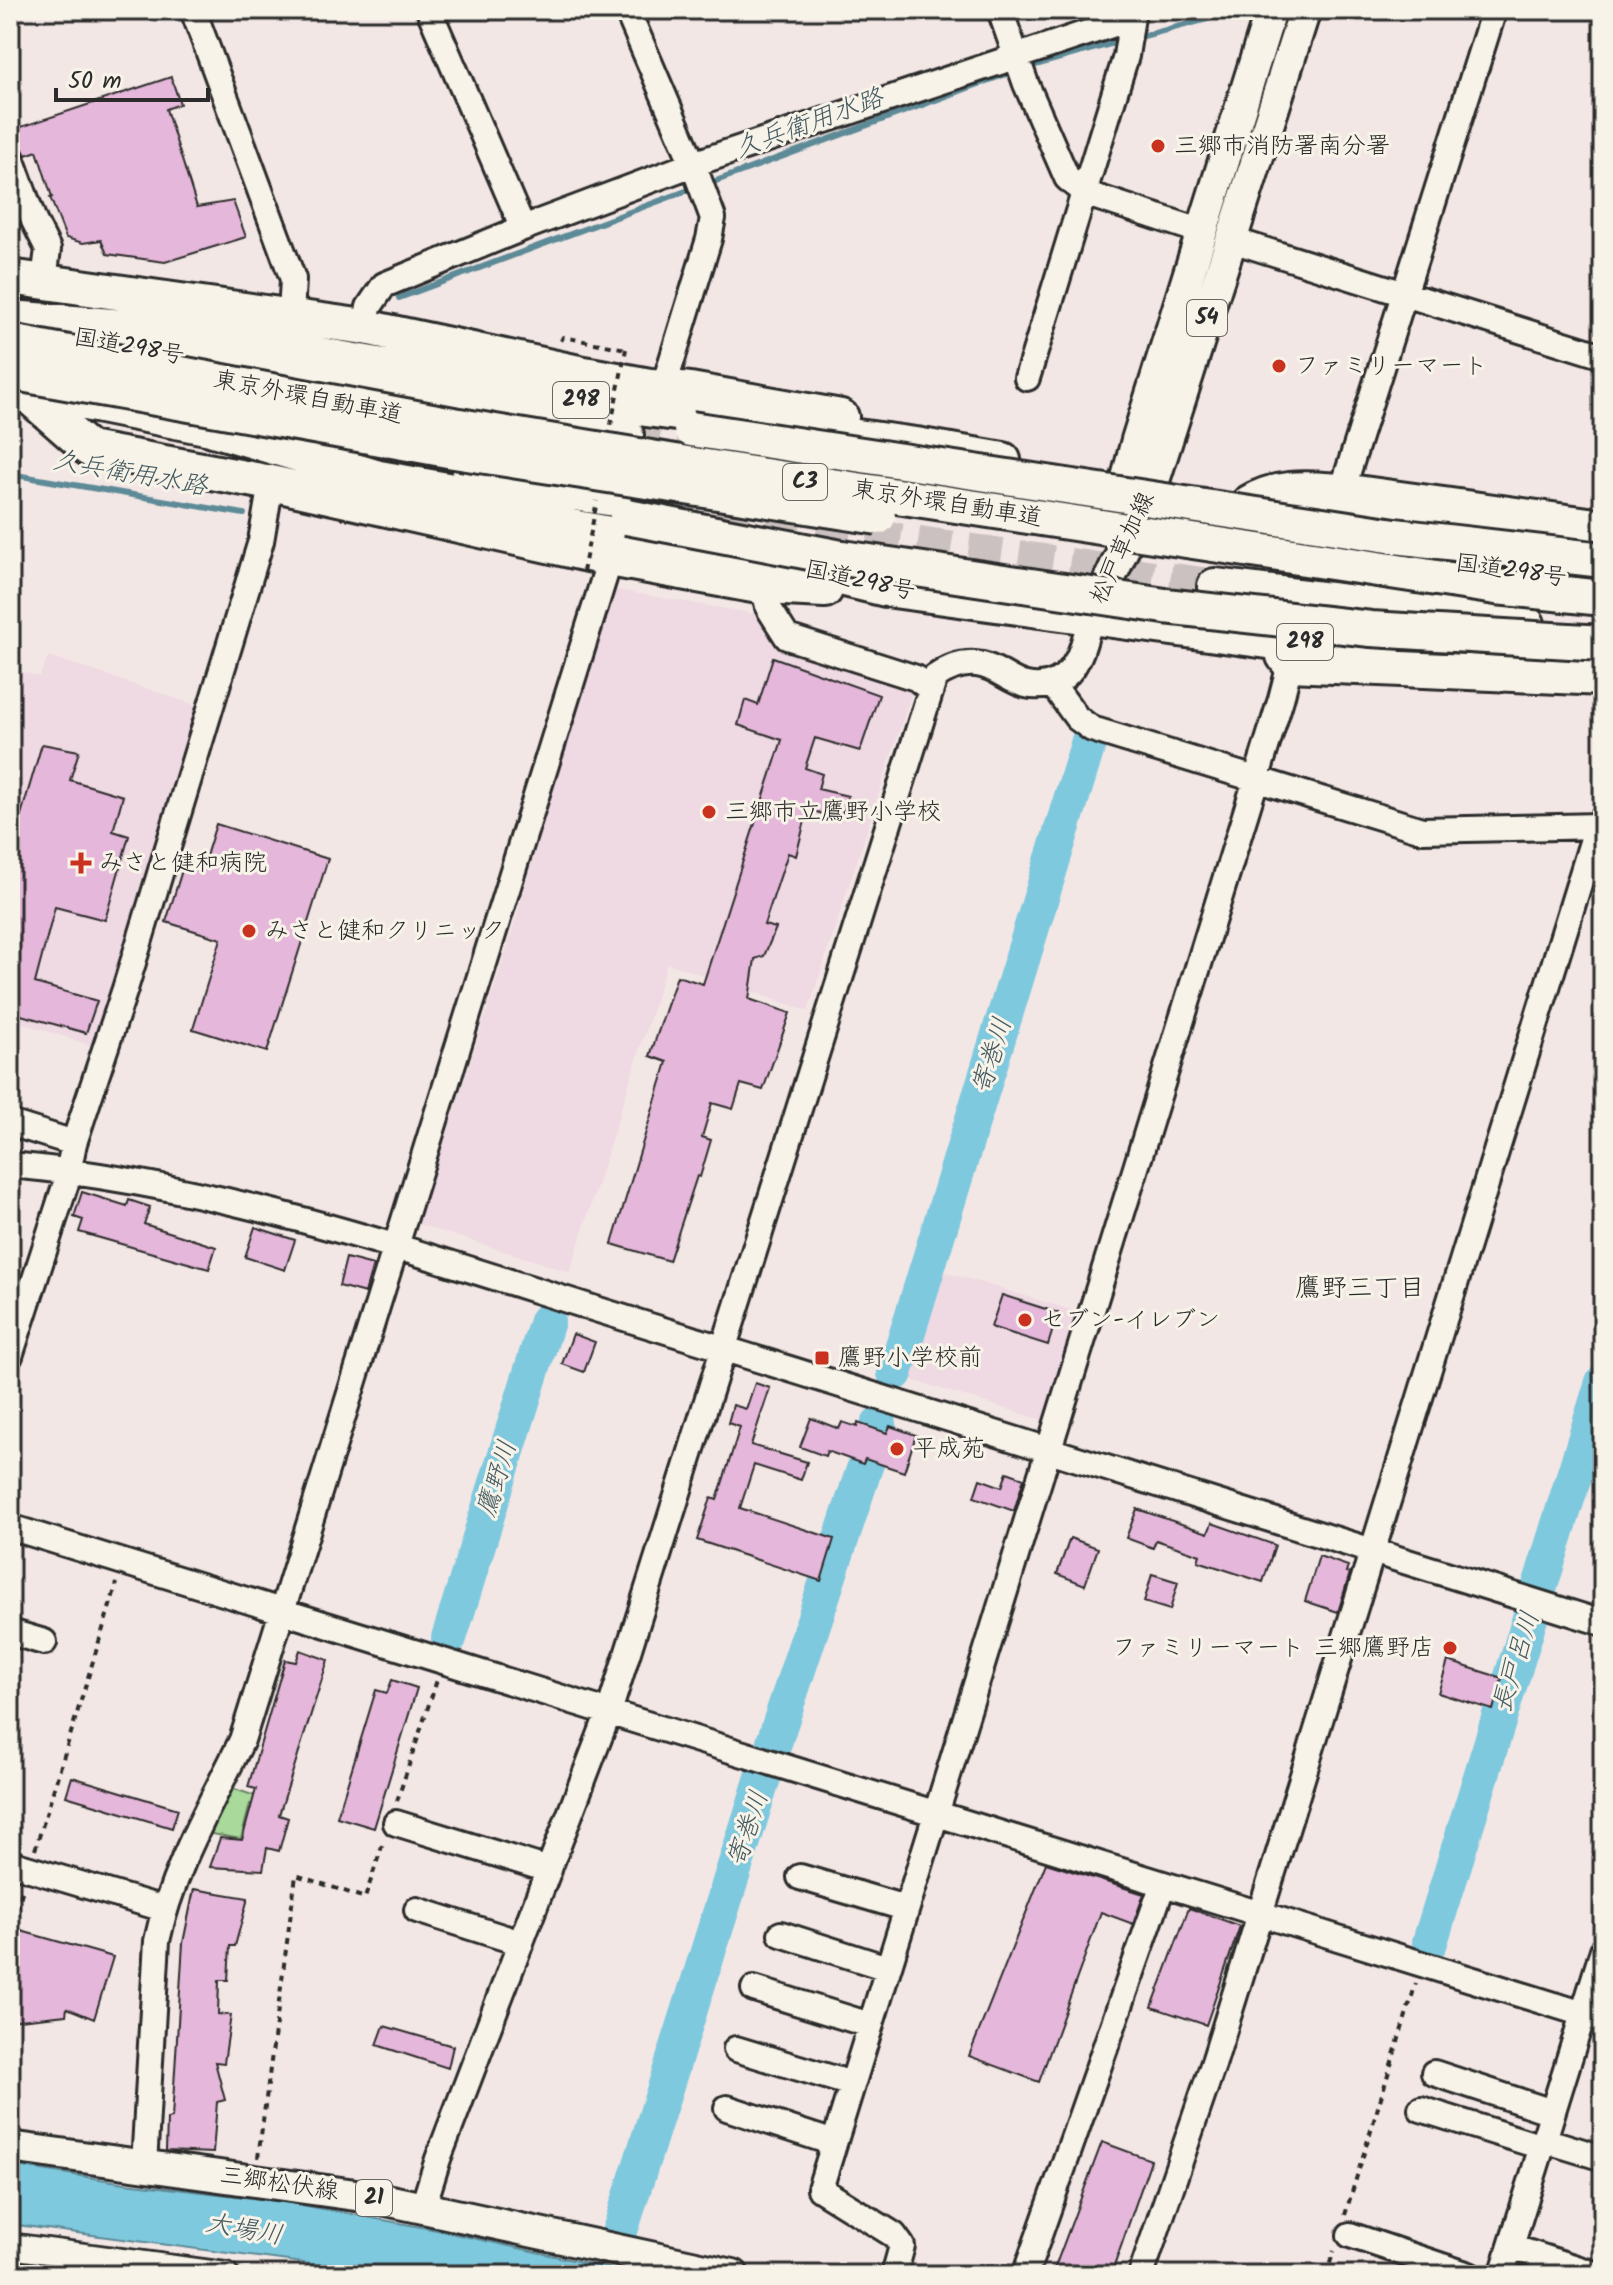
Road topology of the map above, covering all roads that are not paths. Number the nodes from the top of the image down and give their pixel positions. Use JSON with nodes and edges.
{"nodes":[{"id":1,"x":193,"y":10,"type":"edge"},
{"id":2,"x":429,"y":10,"type":"edge"},
{"id":3,"x":627,"y":10,"type":"edge"},
{"id":4,"x":1000,"y":10,"type":"edge"},
{"id":5,"x":1271,"y":10,"type":"edge"},
{"id":6,"x":1305,"y":10,"type":"edge"},
{"id":7,"x":1494,"y":10,"type":"edge"},
{"id":8,"x":1132,"y":19,"type":"edge"},
{"id":9,"x":1016,"y":57,"type":"junction"},
{"id":10,"x":10,"y":155,"type":"edge"},
{"id":11,"x":693,"y":164,"type":"junction"},
{"id":12,"x":1084,"y":193,"type":"junction"},
{"id":13,"x":523,"y":228,"type":"junction"},
{"id":14,"x":1217,"y":236,"type":"junction"},
{"id":15,"x":10,"y":277,"type":"edge"},
{"id":16,"x":44,"y":280,"type":"junction"},
{"id":17,"x":1406,"y":295,"type":"junction"},
{"id":18,"x":291,"y":315,"type":"junction"},
{"id":19,"x":10,"y":318,"type":"edge"},
{"id":20,"x":10,"y":326,"type":"edge"},
{"id":21,"x":365,"y":327,"type":"junction"},
{"id":22,"x":10,"y":342,"type":"edge"},
{"id":23,"x":1603,"y":356,"type":"edge"},
{"id":24,"x":1027,"y":378,"type":"dead end"},
{"id":25,"x":14,"y":383,"type":"edge"},
{"id":26,"x":664,"y":386,"type":"junction"},
{"id":27,"x":585,"y":401,"type":"junction"},
{"id":28,"x":213,"y":429,"type":"junction"},
{"id":29,"x":626,"y":435,"type":"tunnel mouth"},
{"id":30,"x":855,"y":437,"type":"junction"},
{"id":31,"x":271,"y":483,"type":"junction"},
{"id":32,"x":1139,"y":484,"type":"junction"},
{"id":33,"x":1342,"y":491,"type":"junction"},
{"id":34,"x":464,"y":493,"type":"junction"},
{"id":35,"x":1249,"y":503,"type":"junction"},
{"id":36,"x":621,"y":508,"type":"junction"},
{"id":37,"x":1603,"y":527,"type":"edge"},
{"id":38,"x":1229,"y":531,"type":"dead end"},
{"id":39,"x":610,"y":559,"type":"junction"},
{"id":40,"x":1603,"y":560,"type":"edge"},
{"id":41,"x":1523,"y":573,"type":"junction"},
{"id":42,"x":1603,"y":583,"type":"edge"},
{"id":43,"x":1215,"y":586,"type":"tunnel mouth"},
{"id":44,"x":764,"y":587,"type":"junction"},
{"id":45,"x":886,"y":589,"type":"junction"},
{"id":46,"x":1603,"y":598,"type":"edge"},
{"id":47,"x":1603,"y":617,"type":"edge"},
{"id":48,"x":1091,"y":619,"type":"junction"},
{"id":49,"x":1520,"y":623,"type":"junction"},
{"id":50,"x":1603,"y":635,"type":"edge"},
{"id":51,"x":1603,"y":643,"type":"edge"},
{"id":52,"x":1282,"y":653,"type":"junction"},
{"id":53,"x":1603,"y":678,"type":"edge"},
{"id":54,"x":1053,"y":685,"type":"junction"},
{"id":55,"x":930,"y":689,"type":"junction"},
{"id":56,"x":1255,"y":778,"type":"junction"},
{"id":57,"x":1601,"y":822,"type":"edge"},
{"id":58,"x":10,"y":1123,"type":"edge"},
{"id":59,"x":74,"y":1143,"type":"junction"},
{"id":60,"x":10,"y":1165,"type":"edge"},
{"id":61,"x":70,"y":1170,"type":"junction"},
{"id":62,"x":396,"y":1248,"type":"junction"},
{"id":63,"x":724,"y":1349,"type":"junction"},
{"id":64,"x":10,"y":1356,"type":"edge"},
{"id":65,"x":1047,"y":1450,"type":"junction"},
{"id":66,"x":10,"y":1527,"type":"edge"},
{"id":67,"x":1373,"y":1551,"type":"junction"},
{"id":68,"x":282,"y":1610,"type":"junction"},
{"id":69,"x":1603,"y":1623,"type":"edge"},
{"id":70,"x":10,"y":1632,"type":"edge"},
{"id":71,"x":44,"y":1642,"type":"dead end"},
{"id":72,"x":609,"y":1712,"type":"junction"},
{"id":73,"x":935,"y":1812,"type":"junction"},
{"id":74,"x":393,"y":1820,"type":"road end"},
{"id":75,"x":20,"y":1866,"type":"edge"},
{"id":76,"x":549,"y":1870,"type":"junction"},
{"id":77,"x":800,"y":1877,"type":"dead end"},
{"id":78,"x":1163,"y":1884,"type":"junction"},
{"id":79,"x":905,"y":1908,"type":"junction"},
{"id":80,"x":164,"y":1909,"type":"junction"},
{"id":81,"x":417,"y":1910,"type":"dead end"},
{"id":82,"x":1260,"y":1914,"type":"junction"},
{"id":83,"x":781,"y":1934,"type":"dead end"},
{"id":84,"x":521,"y":1943,"type":"junction"},
{"id":85,"x":1603,"y":1950,"type":"edge"},
{"id":86,"x":887,"y":1968,"type":"junction"},
{"id":87,"x":754,"y":1989,"type":"dead end"},
{"id":88,"x":1593,"y":2017,"type":"edge"},
{"id":89,"x":870,"y":2025,"type":"junction"},
{"id":90,"x":736,"y":2049,"type":"dead end"},
{"id":91,"x":1434,"y":2073,"type":"dead end"},
{"id":92,"x":852,"y":2084,"type":"junction"},
{"id":93,"x":727,"y":2108,"type":"dead end"},
{"id":94,"x":1421,"y":2109,"type":"dead end"},
{"id":95,"x":1552,"y":2112,"type":"junction"},
{"id":96,"x":834,"y":2143,"type":"junction"},
{"id":97,"x":1543,"y":2143,"type":"junction"},
{"id":98,"x":10,"y":2147,"type":"edge"},
{"id":99,"x":1603,"y":2158,"type":"edge"},
{"id":100,"x":144,"y":2165,"type":"junction"},
{"id":101,"x":423,"y":2207,"type":"junction"},
{"id":102,"x":1343,"y":2232,"type":"road end"},
{"id":103,"x":10,"y":2246,"type":"edge"},
{"id":104,"x":1511,"y":2247,"type":"junction"},
{"id":105,"x":118,"y":2268,"type":"edge"},
{"id":106,"x":226,"y":2275,"type":"edge"},
{"id":107,"x":733,"y":2275,"type":"edge"},
{"id":108,"x":894,"y":2275,"type":"edge"},
{"id":109,"x":1025,"y":2275,"type":"edge"},
{"id":110,"x":1141,"y":2275,"type":"edge"},
{"id":111,"x":1469,"y":2275,"type":"edge"},
{"id":112,"x":1502,"y":2275,"type":"edge"},
{"id":113,"x":1598,"y":2275,"type":"edge"}],
"edges":[{"from":1,"to":18,"type":"street"},
{"from":2,"to":13,"type":"street"},
{"from":3,"to":11,"type":"street"},
{"from":4,"to":9,"type":"street"},
{"from":5,"to":14,"type":"main road","name":"松戸草加線","number":"54"},
{"from":6,"to":14,"type":"main road","name":"松戸草加線","number":"54"},
{"from":7,"to":17,"type":"street"},
{"from":8,"to":9,"type":"street"},
{"from":8,"to":12,"type":"street"},
{"from":9,"to":11,"type":"street"},
{"from":9,"to":12,"type":"street"},
{"from":10,"to":16,"type":"street"},
{"from":11,"to":13,"type":"street"},
{"from":11,"to":26,"type":"street"},
{"from":12,"to":14,"type":"street"},
{"from":12,"to":24,"type":"street"},
{"from":13,"to":21,"type":"street"},
{"from":14,"to":17,"type":"street"},
{"from":14,"to":32,"type":"main road","name":"松戸草加線","number":"54"},
{"from":15,"to":16,"type":"highway"},
{"from":16,"to":18,"type":"highway"},
{"from":17,"to":23,"type":"street"},
{"from":17,"to":33,"type":"street"},
{"from":18,"to":21,"type":"highway"},
{"from":19,"to":27,"type":"highway","number":"298"},
{"from":20,"to":29,"type":"highway","name":"国道298号","number":"298"},
{"from":21,"to":26,"type":"highway"},
{"from":22,"to":46,"type":"highway","name":"東京外環自動車道","number":"C3","bridge":true},
{"from":25,"to":28,"type":"highway","name":"国道298号","number":"298"},
{"from":25,"to":31,"type":"highway","number":"298"},
{"from":25,"to":47,"type":"highway","name":"東京外環自動車道","number":"C3","bridge":true},
{"from":26,"to":30,"type":"highway"},
{"from":27,"to":30,"type":"highway","number":"298"},
{"from":27,"to":40,"type":"highway","bridge":true},
{"from":28,"to":34,"type":"highway","name":"国道298号","number":"298"},
{"from":28,"to":36,"type":"highway","name":"国道298号","number":"298"},
{"from":30,"to":32,"type":"highway","number":"298"},
{"from":31,"to":39,"type":"highway","number":"298"},
{"from":31,"to":59,"type":"street"},
{"from":32,"to":35,"type":"highway","number":"298"},
{"from":32,"to":48,"type":"main road","name":"松戸草加線","number":"54"},
{"from":33,"to":35,"type":"highway","number":"298"},
{"from":33,"to":37,"type":"highway","number":"298"},
{"from":34,"to":36,"type":"highway"},
{"from":34,"to":45,"type":"highway","name":"国道298号","number":"298"},
{"from":35,"to":41,"type":"highway","number":"298"},
{"from":36,"to":51,"type":"highway","bridge":true},
{"from":38,"to":41,"type":"highway","name":"国道298号","number":"298"},
{"from":39,"to":44,"type":"highway","number":"298"},
{"from":39,"to":62,"type":"street"},
{"from":41,"to":42,"type":"highway","name":"国道298号","number":"298"},
{"from":43,"to":49,"type":"highway","name":"国道298号","number":"298"},
{"from":44,"to":45,"type":"highway","number":"298"},
{"from":44,"to":55,"type":"street"},
{"from":45,"to":48,"type":"highway","name":"国道298号","number":"298"},
{"from":48,"to":52,"type":"highway","name":"国道298号","number":"298"},
{"from":48,"to":54,"type":"street"},
{"from":49,"to":50,"type":"highway","name":"国道298号","number":"298"},
{"from":49,"to":52,"type":"highway","name":"国道298号","number":"298"},
{"from":52,"to":53,"type":"highway"},
{"from":52,"to":56,"type":"street"},
{"from":54,"to":55,"type":"street"},
{"from":54,"to":56,"type":"street"},
{"from":55,"to":63,"type":"street"},
{"from":56,"to":57,"type":"street"},
{"from":56,"to":65,"type":"street"},
{"from":57,"to":67,"type":"street"},
{"from":58,"to":59,"type":"street"},
{"from":59,"to":61,"type":"street"},
{"from":60,"to":61,"type":"street"},
{"from":61,"to":62,"type":"street"},
{"from":61,"to":64,"type":"street"},
{"from":62,"to":63,"type":"street"},
{"from":62,"to":68,"type":"street"},
{"from":63,"to":65,"type":"street"},
{"from":63,"to":72,"type":"street"},
{"from":65,"to":67,"type":"street"},
{"from":65,"to":73,"type":"street"},
{"from":66,"to":68,"type":"street"},
{"from":67,"to":69,"type":"street"},
{"from":67,"to":82,"type":"street"},
{"from":68,"to":72,"type":"street"},
{"from":68,"to":80,"type":"street"},
{"from":70,"to":71,"type":"street"},
{"from":72,"to":73,"type":"street"},
{"from":72,"to":76,"type":"street"},
{"from":73,"to":78,"type":"street"},
{"from":73,"to":79,"type":"street"},
{"from":74,"to":76,"type":"street"},
{"from":75,"to":80,"type":"street"},
{"from":76,"to":84,"type":"street"},
{"from":77,"to":79,"type":"street"},
{"from":78,"to":82,"type":"street"},
{"from":78,"to":109,"type":"street"},
{"from":79,"to":86,"type":"street"},
{"from":80,"to":100,"type":"street"},
{"from":81,"to":84,"type":"street"},
{"from":82,"to":88,"type":"street"},
{"from":82,"to":110,"type":"street"},
{"from":83,"to":86,"type":"street"},
{"from":84,"to":101,"type":"street"},
{"from":85,"to":88,"type":"street"},
{"from":86,"to":89,"type":"street"},
{"from":87,"to":89,"type":"street"},
{"from":88,"to":95,"type":"street"},
{"from":89,"to":92,"type":"street"},
{"from":90,"to":92,"type":"street"},
{"from":91,"to":95,"type":"street"},
{"from":92,"to":96,"type":"street"},
{"from":93,"to":96,"type":"street"},
{"from":94,"to":97,"type":"street"},
{"from":95,"to":97,"type":"street"},
{"from":96,"to":108,"type":"street"},
{"from":97,"to":99,"type":"street"},
{"from":97,"to":104,"type":"street"},
{"from":98,"to":100,"type":"main road","name":"三郷松伏線","number":"21"},
{"from":100,"to":101,"type":"main road","name":"三郷松伏線","number":"21"},
{"from":101,"to":107,"type":"main road","name":"三郷松伏線","number":"21"},
{"from":102,"to":111,"type":"street"},
{"from":103,"to":105,"type":"street"},
{"from":104,"to":112,"type":"street"},
{"from":104,"to":113,"type":"street"},
{"from":105,"to":106,"type":"street"}]}
